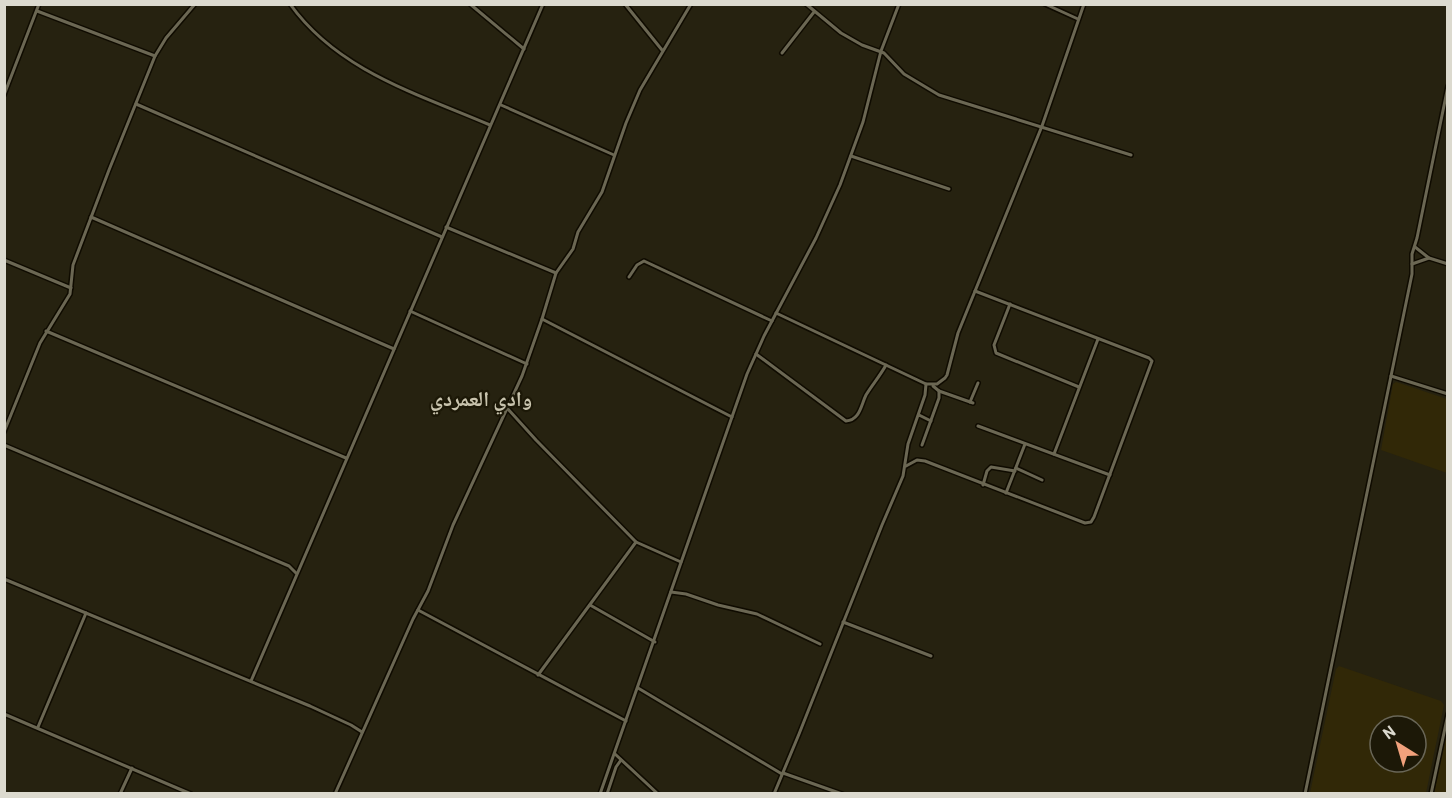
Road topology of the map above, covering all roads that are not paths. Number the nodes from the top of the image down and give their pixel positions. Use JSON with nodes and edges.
{"nodes":[{"id":1,"x":39,"y":4,"type":"edge"},
{"id":2,"x":195,"y":4,"type":"edge"},
{"id":3,"x":290,"y":4,"type":"edge"},
{"id":4,"x":470,"y":4,"type":"edge"},
{"id":5,"x":543,"y":4,"type":"edge"},
{"id":6,"x":625,"y":4,"type":"edge"},
{"id":7,"x":691,"y":4,"type":"edge"},
{"id":8,"x":806,"y":4,"type":"edge"},
{"id":9,"x":899,"y":4,"type":"edge"},
{"id":10,"x":1045,"y":4,"type":"edge"},
{"id":11,"x":1084,"y":4,"type":"edge"},
{"id":12,"x":37,"y":11,"type":"junction"},
{"id":13,"x":814,"y":12,"type":"junction"},
{"id":14,"x":1078,"y":19,"type":"junction"},
{"id":15,"x":524,"y":49,"type":"junction"},
{"id":16,"x":662,"y":50,"type":"junction"},
{"id":17,"x":881,"y":51,"type":"junction"},
{"id":18,"x":782,"y":53,"type":"dead end"},
{"id":19,"x":155,"y":56,"type":"junction"},
{"id":20,"x":1448,"y":86,"type":"edge"},
{"id":21,"x":4,"y":95,"type":"edge"},
{"id":22,"x":136,"y":104,"type":"junction"},
{"id":23,"x":501,"y":105,"type":"junction"},
{"id":24,"x":490,"y":125,"type":"junction"},
{"id":25,"x":1042,"y":126,"type":"junction"},
{"id":26,"x":615,"y":155,"type":"junction"},
{"id":27,"x":1131,"y":155,"type":"dead end"},
{"id":28,"x":851,"y":156,"type":"junction"},
{"id":29,"x":949,"y":189,"type":"dead end"},
{"id":30,"x":91,"y":217,"type":"junction"},
{"id":31,"x":446,"y":227,"type":"junction"},
{"id":32,"x":442,"y":237,"type":"junction"},
{"id":33,"x":1415,"y":246,"type":"junction"},
{"id":34,"x":1429,"y":258,"type":"junction"},
{"id":35,"x":4,"y":260,"type":"edge"},
{"id":36,"x":1412,"y":264,"type":"junction"},
{"id":37,"x":1448,"y":264,"type":"edge"},
{"id":38,"x":556,"y":273,"type":"junction"},
{"id":39,"x":629,"y":277,"type":"dead end"},
{"id":40,"x":71,"y":288,"type":"junction"},
{"id":41,"x":975,"y":291,"type":"junction"},
{"id":42,"x":1010,"y":304,"type":"junction"},
{"id":43,"x":410,"y":310,"type":"junction"},
{"id":44,"x":776,"y":313,"type":"junction"},
{"id":45,"x":542,"y":319,"type":"junction"},
{"id":46,"x":772,"y":321,"type":"junction"},
{"id":47,"x":46,"y":331,"type":"junction"},
{"id":48,"x":1098,"y":339,"type":"junction"},
{"id":49,"x":394,"y":349,"type":"junction"},
{"id":50,"x":756,"y":354,"type":"junction"},
{"id":51,"x":527,"y":364,"type":"junction"},
{"id":52,"x":886,"y":365,"type":"junction"},
{"id":53,"x":1391,"y":376,"type":"junction"},
{"id":54,"x":978,"y":383,"type":"dead end"},
{"id":55,"x":926,"y":384,"type":"junction"},
{"id":56,"x":931,"y":385,"type":"junction"},
{"id":57,"x":1079,"y":387,"type":"junction"},
{"id":58,"x":939,"y":391,"type":"junction"},
{"id":59,"x":1448,"y":394,"type":"edge"},
{"id":60,"x":507,"y":407,"type":"junction"},
{"id":61,"x":919,"y":415,"type":"junction"},
{"id":62,"x":732,"y":417,"type":"junction"},
{"id":63,"x":931,"y":421,"type":"junction"},
{"id":64,"x":978,"y":426,"type":"dead end"},
{"id":65,"x":4,"y":432,"type":"edge"},
{"id":66,"x":1025,"y":444,"type":"junction"},
{"id":67,"x":4,"y":445,"type":"edge"},
{"id":68,"x":922,"y":445,"type":"dead end"},
{"id":69,"x":1054,"y":454,"type":"junction"},
{"id":70,"x":346,"y":459,"type":"junction"},
{"id":71,"x":906,"y":466,"type":"junction"},
{"id":72,"x":1015,"y":470,"type":"junction"},
{"id":73,"x":1110,"y":475,"type":"junction"},
{"id":74,"x":1042,"y":480,"type":"dead end"},
{"id":75,"x":983,"y":485,"type":"junction"},
{"id":76,"x":1006,"y":493,"type":"junction"},
{"id":77,"x":636,"y":542,"type":"junction"},
{"id":78,"x":681,"y":562,"type":"junction"},
{"id":79,"x":297,"y":574,"type":"junction"},
{"id":80,"x":4,"y":579,"type":"edge"},
{"id":81,"x":671,"y":592,"type":"junction"},
{"id":82,"x":590,"y":605,"type":"junction"},
{"id":83,"x":418,"y":610,"type":"junction"},
{"id":84,"x":746,"y":612,"type":"junction"},
{"id":85,"x":86,"y":613,"type":"junction"},
{"id":86,"x":743,"y":618,"type":"dead end"},
{"id":87,"x":843,"y":622,"type":"junction"},
{"id":88,"x":655,"y":642,"type":"junction"},
{"id":89,"x":820,"y":644,"type":"dead end"},
{"id":90,"x":931,"y":656,"type":"dead end"},
{"id":91,"x":538,"y":675,"type":"junction"},
{"id":92,"x":251,"y":681,"type":"junction"},
{"id":93,"x":638,"y":688,"type":"junction"},
{"id":94,"x":4,"y":714,"type":"edge"},
{"id":95,"x":1448,"y":714,"type":"edge"},
{"id":96,"x":626,"y":721,"type":"junction"},
{"id":97,"x":38,"y":727,"type":"junction"},
{"id":98,"x":362,"y":732,"type":"junction"},
{"id":99,"x":614,"y":754,"type":"junction"},
{"id":100,"x":621,"y":760,"type":"junction"},
{"id":101,"x":132,"y":768,"type":"junction"},
{"id":102,"x":782,"y":773,"type":"junction"},
{"id":103,"x":120,"y":794,"type":"edge"},
{"id":104,"x":191,"y":794,"type":"edge"},
{"id":105,"x":335,"y":794,"type":"edge"},
{"id":106,"x":600,"y":794,"type":"edge"},
{"id":107,"x":607,"y":794,"type":"edge"},
{"id":108,"x":658,"y":794,"type":"edge"},
{"id":109,"x":774,"y":794,"type":"edge"},
{"id":110,"x":842,"y":794,"type":"edge"},
{"id":111,"x":1305,"y":794,"type":"edge"},
{"id":112,"x":1431,"y":794,"type":"edge"}],
"edges":[{"from":1,"to":12,"type":"street"},
{"from":2,"to":19,"type":"street"},
{"from":3,"to":24,"type":"street"},
{"from":4,"to":15,"type":"street"},
{"from":5,"to":15,"type":"street"},
{"from":6,"to":16,"type":"street"},
{"from":7,"to":16,"type":"street"},
{"from":8,"to":13,"type":"street"},
{"from":9,"to":17,"type":"street"},
{"from":10,"to":14,"type":"street"},
{"from":11,"to":14,"type":"street"},
{"from":12,"to":19,"type":"street"},
{"from":12,"to":21,"type":"street"},
{"from":13,"to":17,"type":"street"},
{"from":13,"to":18,"type":"street"},
{"from":14,"to":25,"type":"street"},
{"from":15,"to":23,"type":"street"},
{"from":16,"to":26,"type":"street"},
{"from":17,"to":25,"type":"street"},
{"from":17,"to":28,"type":"street"},
{"from":19,"to":22,"type":"street"},
{"from":20,"to":33,"type":"street"},
{"from":22,"to":30,"type":"street"},
{"from":22,"to":32,"type":"street"},
{"from":23,"to":24,"type":"street"},
{"from":23,"to":26,"type":"street"},
{"from":24,"to":31,"type":"street"},
{"from":25,"to":27,"type":"street"},
{"from":25,"to":41,"type":"street"},
{"from":26,"to":38,"type":"street"},
{"from":28,"to":29,"type":"street"},
{"from":28,"to":44,"type":"street"},
{"from":30,"to":40,"type":"street"},
{"from":30,"to":49,"type":"street"},
{"from":31,"to":32,"type":"street"},
{"from":31,"to":38,"type":"street"},
{"from":32,"to":43,"type":"street"},
{"from":33,"to":34,"type":"street"},
{"from":33,"to":36,"type":"street"},
{"from":34,"to":36,"type":"street"},
{"from":34,"to":37,"type":"street"},
{"from":35,"to":40,"type":"street"},
{"from":36,"to":53,"type":"street"},
{"from":38,"to":45,"type":"street"},
{"from":39,"to":46,"type":"street"},
{"from":40,"to":47,"type":"street"},
{"from":41,"to":42,"type":"street"},
{"from":41,"to":56,"type":"street"},
{"from":42,"to":48,"type":"street"},
{"from":42,"to":57,"type":"street"},
{"from":43,"to":49,"type":"street"},
{"from":43,"to":51,"type":"street"},
{"from":44,"to":46,"type":"street"},
{"from":44,"to":52,"type":"street"},
{"from":45,"to":51,"type":"street"},
{"from":45,"to":62,"type":"street"},
{"from":46,"to":50,"type":"street"},
{"from":47,"to":65,"type":"street"},
{"from":47,"to":70,"type":"street"},
{"from":48,"to":57,"type":"street"},
{"from":48,"to":73,"type":"street"},
{"from":49,"to":70,"type":"street"},
{"from":50,"to":52,"type":"street"},
{"from":50,"to":62,"type":"street"},
{"from":51,"to":60,"type":"street"},
{"from":52,"to":55,"type":"street"},
{"from":53,"to":59,"type":"street"},
{"from":53,"to":111,"type":"street"},
{"from":54,"to":58,"type":"street"},
{"from":55,"to":56,"type":"street"},
{"from":55,"to":61,"type":"street"},
{"from":56,"to":58,"type":"street"},
{"from":57,"to":69,"type":"street"},
{"from":58,"to":63,"type":"street"},
{"from":60,"to":77,"type":"street"},
{"from":60,"to":83,"type":"street"},
{"from":61,"to":63,"type":"street"},
{"from":61,"to":71,"type":"street"},
{"from":62,"to":78,"type":"street"},
{"from":63,"to":68,"type":"street"},
{"from":64,"to":66,"type":"street"},
{"from":66,"to":69,"type":"street"},
{"from":66,"to":72,"type":"street"},
{"from":67,"to":79,"type":"street"},
{"from":69,"to":73,"type":"street"},
{"from":70,"to":79,"type":"street"},
{"from":71,"to":75,"type":"street"},
{"from":71,"to":87,"type":"street"},
{"from":72,"to":74,"type":"street"},
{"from":72,"to":75,"type":"street"},
{"from":72,"to":76,"type":"street"},
{"from":73,"to":76,"type":"street"},
{"from":75,"to":76,"type":"street"},
{"from":77,"to":78,"type":"street"},
{"from":77,"to":82,"type":"street"},
{"from":78,"to":81,"type":"street"},
{"from":79,"to":92,"type":"street"},
{"from":80,"to":85,"type":"street"},
{"from":81,"to":84,"type":"street"},
{"from":81,"to":88,"type":"street"},
{"from":82,"to":88,"type":"street"},
{"from":82,"to":91,"type":"street"},
{"from":83,"to":91,"type":"street"},
{"from":83,"to":98,"type":"street"},
{"from":84,"to":86,"type":"street"},
{"from":84,"to":89,"type":"street"},
{"from":85,"to":92,"type":"street"},
{"from":85,"to":97,"type":"street"},
{"from":87,"to":90,"type":"street"},
{"from":87,"to":102,"type":"street"},
{"from":88,"to":93,"type":"street"},
{"from":91,"to":96,"type":"street"},
{"from":92,"to":98,"type":"street"},
{"from":93,"to":96,"type":"street"},
{"from":93,"to":102,"type":"street"},
{"from":94,"to":97,"type":"street"},
{"from":95,"to":112,"type":"street"},
{"from":96,"to":99,"type":"street"},
{"from":97,"to":101,"type":"street"},
{"from":98,"to":105,"type":"street"},
{"from":99,"to":100,"type":"street"},
{"from":99,"to":106,"type":"street"},
{"from":100,"to":107,"type":"street"},
{"from":100,"to":108,"type":"street"},
{"from":101,"to":103,"type":"street"},
{"from":101,"to":104,"type":"street"},
{"from":102,"to":109,"type":"street"},
{"from":102,"to":110,"type":"street"}]}
